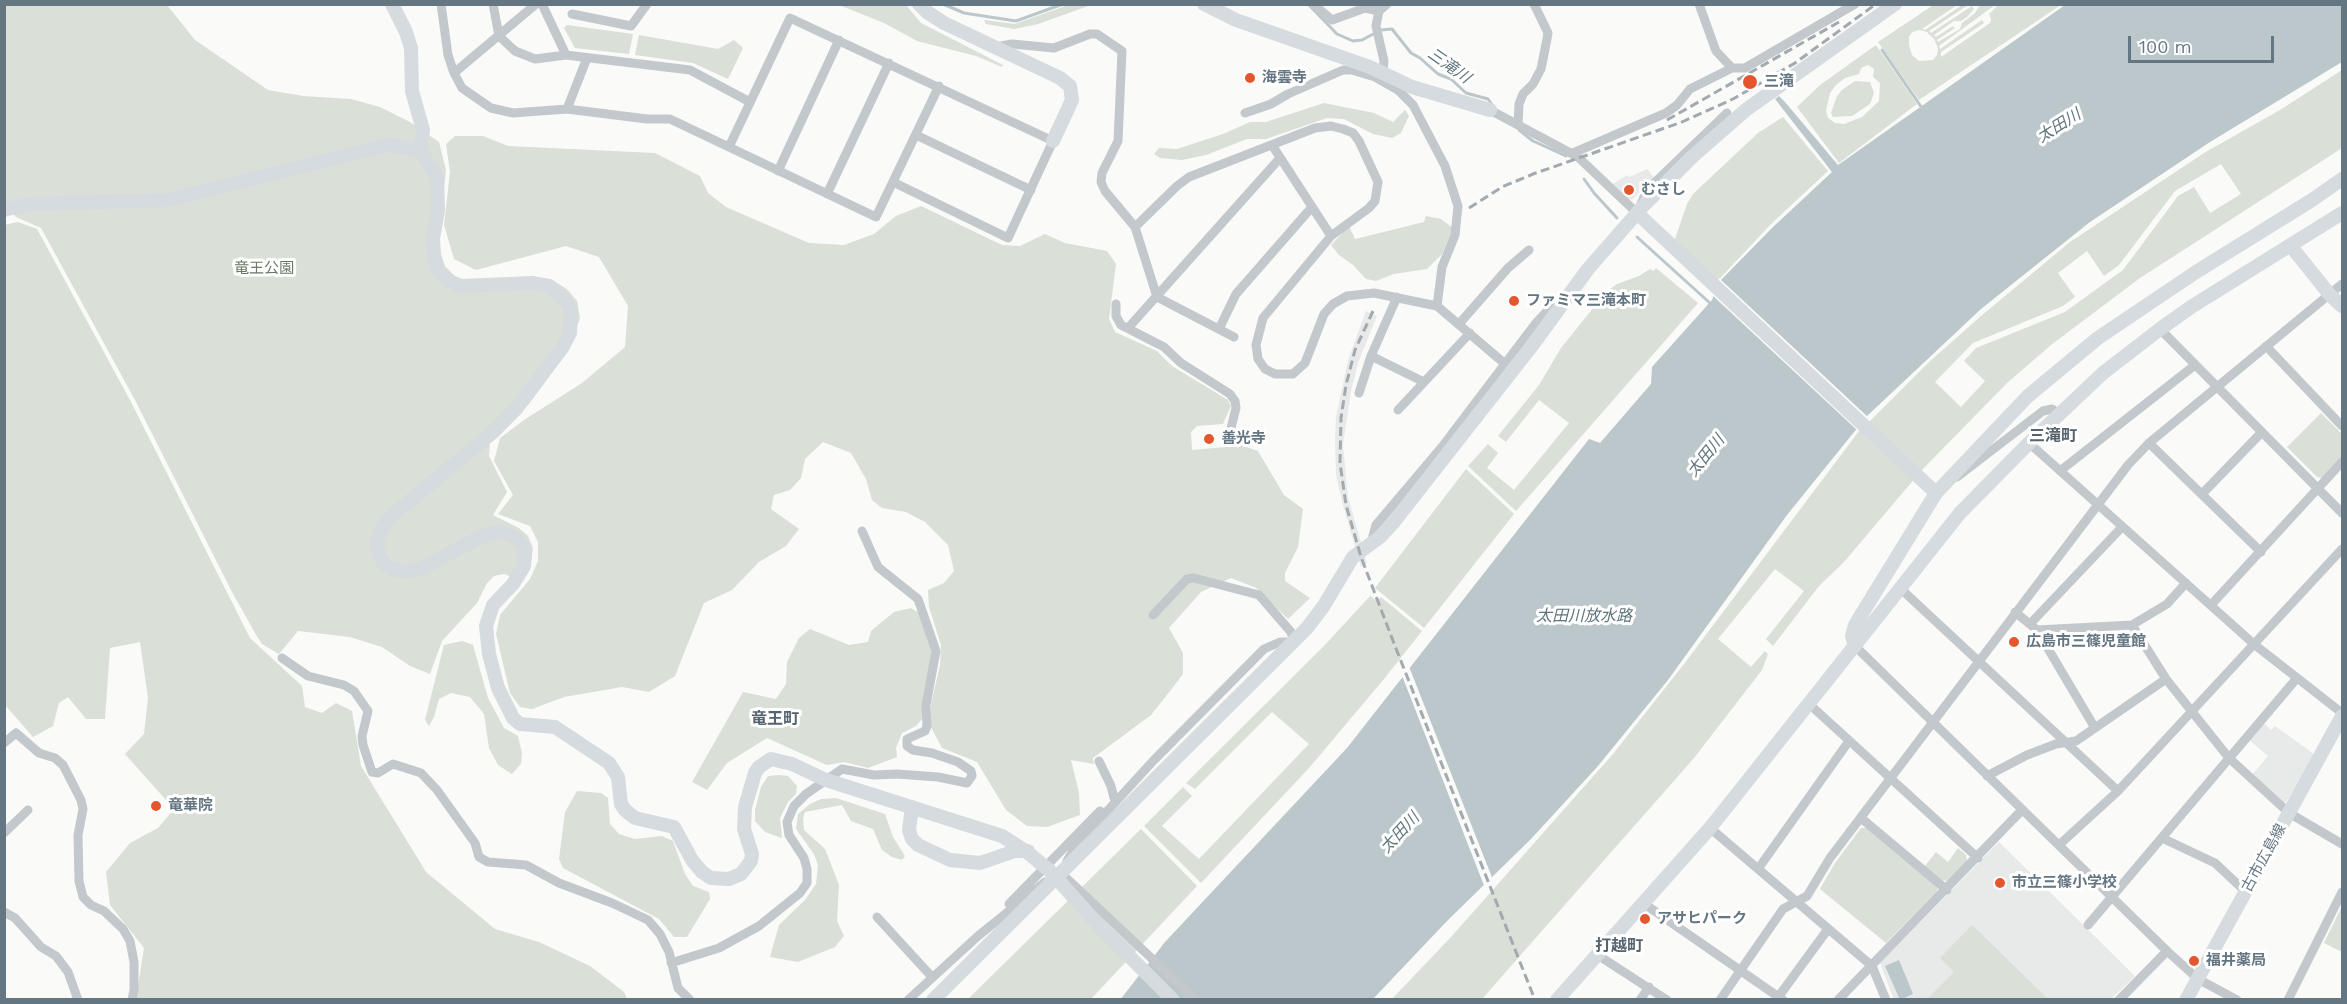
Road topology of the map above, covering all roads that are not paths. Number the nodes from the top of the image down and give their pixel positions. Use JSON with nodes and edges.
{"nodes":[{"id":1,"x":392,"y":4,"type":"edge"},
{"id":2,"x":441,"y":4,"type":"edge"},
{"id":3,"x":493,"y":4,"type":"edge"},
{"id":4,"x":536,"y":4,"type":"edge"},
{"id":5,"x":542,"y":4,"type":"edge"},
{"id":6,"x":647,"y":4,"type":"edge"},
{"id":7,"x":919,"y":4,"type":"edge"},
{"id":8,"x":1204,"y":4,"type":"edge"},
{"id":9,"x":1313,"y":4,"type":"edge"},
{"id":10,"x":1534,"y":4,"type":"edge"},
{"id":11,"x":1699,"y":4,"type":"edge"},
{"id":12,"x":1895,"y":4,"type":"edge"},
{"id":13,"x":1853,"y":5,"type":"edge"},
{"id":14,"x":1383,"y":8,"type":"edge"},
{"id":15,"x":572,"y":14,"type":"dead end"},
{"id":16,"x":499,"y":36,"type":"junction"},
{"id":17,"x":839,"y":40,"type":"junction"},
{"id":18,"x":996,"y":47,"type":"junction"},
{"id":19,"x":566,"y":55,"type":"junction"},
{"id":20,"x":587,"y":58,"type":"junction"},
{"id":21,"x":889,"y":63,"type":"junction"},
{"id":22,"x":1732,"y":68,"type":"junction"},
{"id":23,"x":454,"y":73,"type":"junction"},
{"id":24,"x":1383,"y":73,"type":"junction"},
{"id":25,"x":939,"y":86,"type":"junction"},
{"id":26,"x":1400,"y":86,"type":"junction"},
{"id":27,"x":750,"y":102,"type":"junction"},
{"id":28,"x":567,"y":108,"type":"junction"},
{"id":29,"x":1490,"y":110,"type":"joint"},
{"id":30,"x":1245,"y":113,"type":"dead end"},
{"id":31,"x":1727,"y":113,"type":"dead end"},
{"id":32,"x":1518,"y":125,"type":"junction"},
{"id":33,"x":916,"y":135,"type":"junction"},
{"id":34,"x":1053,"y":141,"type":"junction"},
{"id":35,"x":1272,"y":145,"type":"junction"},
{"id":36,"x":729,"y":147,"type":"junction"},
{"id":37,"x":420,"y":150,"type":"junction"},
{"id":38,"x":1573,"y":153,"type":"junction"},
{"id":39,"x":1280,"y":158,"type":"junction"},
{"id":40,"x":778,"y":171,"type":"junction"},
{"id":41,"x":2343,"y":178,"type":"edge"},
{"id":42,"x":893,"y":182,"type":"junction"},
{"id":43,"x":1031,"y":190,"type":"junction"},
{"id":44,"x":827,"y":194,"type":"junction"},
{"id":45,"x":1312,"y":207,"type":"junction"},
{"id":46,"x":4,"y":210,"type":"edge"},
{"id":47,"x":2343,"y":213,"type":"edge"},
{"id":48,"x":1641,"y":216,"type":"junction"},
{"id":49,"x":1135,"y":227,"type":"junction"},
{"id":50,"x":1331,"y":236,"type":"junction"},
{"id":51,"x":2290,"y":245,"type":"junction"},
{"id":52,"x":1529,"y":250,"type":"dead end"},
{"id":53,"x":2343,"y":284,"type":"edge"},
{"id":54,"x":2330,"y":295,"type":"junction"},
{"id":55,"x":1157,"y":297,"type":"junction"},
{"id":56,"x":1397,"y":297,"type":"junction"},
{"id":57,"x":1116,"y":304,"type":"dead end"},
{"id":58,"x":1437,"y":306,"type":"junction"},
{"id":59,"x":2343,"y":306,"type":"edge"},
{"id":60,"x":1558,"y":308,"type":"junction"},
{"id":61,"x":1459,"y":324,"type":"junction"},
{"id":62,"x":1129,"y":327,"type":"junction"},
{"id":63,"x":1219,"y":329,"type":"junction"},
{"id":64,"x":2160,"y":329,"type":"junction"},
{"id":65,"x":1470,"y":333,"type":"junction"},
{"id":66,"x":1234,"y":337,"type":"dead end"},
{"id":67,"x":2266,"y":346,"type":"junction"},
{"id":68,"x":1371,"y":356,"type":"junction"},
{"id":69,"x":1504,"y":363,"type":"junction"},
{"id":70,"x":2195,"y":365,"type":"junction"},
{"id":71,"x":1424,"y":382,"type":"junction"},
{"id":72,"x":2217,"y":386,"type":"junction"},
{"id":73,"x":1359,"y":393,"type":"dead end"},
{"id":74,"x":1398,"y":410,"type":"dead end"},
{"id":75,"x":2059,"y":414,"type":"junction"},
{"id":76,"x":1472,"y":415,"type":"junction"},
{"id":77,"x":2343,"y":426,"type":"edge"},
{"id":78,"x":1231,"y":428,"type":"dead end"},
{"id":79,"x":2262,"y":432,"type":"junction"},
{"id":80,"x":2029,"y":442,"type":"junction"},
{"id":81,"x":2149,"y":443,"type":"junction"},
{"id":82,"x":2343,"y":462,"type":"edge"},
{"id":83,"x":2060,"y":471,"type":"junction"},
{"id":84,"x":2318,"y":489,"type":"junction"},
{"id":85,"x":1932,"y":490,"type":"junction"},
{"id":86,"x":2202,"y":494,"type":"junction"},
{"id":87,"x":2098,"y":505,"type":"junction"},
{"id":88,"x":2343,"y":513,"type":"edge"},
{"id":89,"x":2122,"y":527,"type":"junction"},
{"id":90,"x":862,"y":531,"type":"dead end"},
{"id":91,"x":2343,"y":549,"type":"edge"},
{"id":92,"x":2260,"y":552,"type":"junction"},
{"id":93,"x":2186,"y":583,"type":"junction"},
{"id":94,"x":1901,"y":589,"type":"junction"},
{"id":95,"x":2211,"y":605,"type":"junction"},
{"id":96,"x":2015,"y":612,"type":"junction"},
{"id":97,"x":1153,"y":615,"type":"dead end"},
{"id":98,"x":2132,"y":625,"type":"junction"},
{"id":99,"x":2033,"y":627,"type":"junction"},
{"id":100,"x":1294,"y":642,"type":"junction"},
{"id":101,"x":2255,"y":645,"type":"junction"},
{"id":102,"x":1855,"y":646,"type":"junction"},
{"id":103,"x":282,"y":658,"type":"dead end"},
{"id":104,"x":1979,"y":662,"type":"junction"},
{"id":105,"x":2297,"y":678,"type":"junction"},
{"id":106,"x":2166,"y":680,"type":"junction"},
{"id":107,"x":1808,"y":704,"type":"junction"},
{"id":108,"x":2192,"y":713,"type":"junction"},
{"id":109,"x":2343,"y":714,"type":"edge"},
{"id":110,"x":1933,"y":722,"type":"junction"},
{"id":111,"x":2095,"y":728,"type":"junction"},
{"id":112,"x":1849,"y":741,"type":"junction"},
{"id":113,"x":4,"y":743,"type":"edge"},
{"id":114,"x":2065,"y":743,"type":"junction"},
{"id":115,"x":2229,"y":758,"type":"junction"},
{"id":116,"x":1154,"y":760,"type":"junction"},
{"id":117,"x":1099,"y":761,"type":"dead end"},
{"id":118,"x":1987,"y":777,"type":"junction"},
{"id":119,"x":1891,"y":778,"type":"junction"},
{"id":120,"x":826,"y":780,"type":"junction"},
{"id":121,"x":2118,"y":791,"type":"junction"},
{"id":122,"x":1114,"y":798,"type":"junction"},
{"id":123,"x":912,"y":807,"type":"junction"},
{"id":124,"x":28,"y":810,"type":"dead end"},
{"id":125,"x":2022,"y":810,"type":"junction"},
{"id":126,"x":2289,"y":813,"type":"junction"},
{"id":127,"x":1861,"y":818,"type":"junction"},
{"id":128,"x":1710,"y":828,"type":"junction"},
{"id":129,"x":4,"y":833,"type":"edge"},
{"id":130,"x":2162,"y":838,"type":"junction"},
{"id":131,"x":2343,"y":844,"type":"edge"},
{"id":132,"x":2059,"y":846,"type":"junction"},
{"id":133,"x":1978,"y":858,"type":"junction"},
{"id":134,"x":1758,"y":869,"type":"junction"},
{"id":135,"x":1056,"y":870,"type":"junction"},
{"id":136,"x":1947,"y":890,"type":"junction"},
{"id":137,"x":2246,"y":892,"type":"junction"},
{"id":138,"x":2343,"y":892,"type":"edge"},
{"id":139,"x":2112,"y":897,"type":"junction"},
{"id":140,"x":1796,"y":902,"type":"junction"},
{"id":141,"x":1643,"y":903,"type":"junction"},
{"id":142,"x":4,"y":912,"type":"edge"},
{"id":143,"x":877,"y":917,"type":"dead end"},
{"id":144,"x":2088,"y":925,"type":"dead end"},
{"id":145,"x":1828,"y":929,"type":"junction"},
{"id":146,"x":978,"y":936,"type":"junction"},
{"id":147,"x":2167,"y":951,"type":"junction"},
{"id":148,"x":1596,"y":954,"type":"junction"},
{"id":149,"x":671,"y":963,"type":"junction"},
{"id":150,"x":1872,"y":966,"type":"junction"},
{"id":151,"x":1740,"y":970,"type":"junction"},
{"id":152,"x":932,"y":977,"type":"junction"},
{"id":153,"x":2198,"y":979,"type":"junction"},
{"id":154,"x":1649,"y":987,"type":"junction"},
{"id":155,"x":1781,"y":998,"type":"edge"},
{"id":156,"x":78,"y":999,"type":"edge"},
{"id":157,"x":132,"y":999,"type":"edge"},
{"id":158,"x":690,"y":999,"type":"edge"},
{"id":159,"x":908,"y":999,"type":"edge"},
{"id":160,"x":933,"y":999,"type":"edge"},
{"id":161,"x":1173,"y":999,"type":"edge"},
{"id":162,"x":1196,"y":999,"type":"edge"},
{"id":163,"x":1557,"y":999,"type":"edge"},
{"id":164,"x":1640,"y":999,"type":"edge"},
{"id":165,"x":1667,"y":999,"type":"edge"},
{"id":166,"x":1720,"y":999,"type":"edge"},
{"id":167,"x":1838,"y":999,"type":"edge"},
{"id":168,"x":1886,"y":999,"type":"edge"},
{"id":169,"x":2119,"y":999,"type":"edge"},
{"id":170,"x":2187,"y":999,"type":"edge"},
{"id":171,"x":2237,"y":999,"type":"edge"},
{"id":172,"x":2288,"y":999,"type":"edge"}],
"edges":[{"from":1,"to":37,"type":"street"},
{"from":2,"to":23,"type":"street"},
{"from":3,"to":16,"type":"street"},
{"from":4,"to":16,"type":"street"},
{"from":5,"to":19,"type":"street"},
{"from":6,"to":15,"type":"street"},
{"from":7,"to":18,"type":"street"},
{"from":8,"to":24,"type":"street"},
{"from":9,"to":14,"type":"street"},
{"from":10,"to":32,"type":"street"},
{"from":11,"to":22,"type":"street"},
{"from":12,"to":48,"type":"street"},
{"from":13,"to":22,"type":"street"},
{"from":14,"to":24,"type":"street"},
{"from":16,"to":19,"type":"street"},
{"from":16,"to":23,"type":"street"},
{"from":17,"to":21,"type":"street"},
{"from":17,"to":27,"type":"street"},
{"from":17,"to":40,"type":"street"},
{"from":18,"to":34,"type":"street"},
{"from":18,"to":49,"type":"street"},
{"from":19,"to":20,"type":"street"},
{"from":20,"to":27,"type":"street"},
{"from":20,"to":28,"type":"street"},
{"from":21,"to":25,"type":"street"},
{"from":21,"to":44,"type":"street"},
{"from":22,"to":38,"type":"street"},
{"from":23,"to":28,"type":"street"},
{"from":24,"to":26,"type":"street"},
{"from":25,"to":33,"type":"street"},
{"from":25,"to":34,"type":"street"},
{"from":26,"to":29,"type":"street"},
{"from":26,"to":30,"type":"street"},
{"from":26,"to":58,"type":"street"},
{"from":27,"to":36,"type":"street"},
{"from":28,"to":36,"type":"street"},
{"from":29,"to":32,"type":"street"},
{"from":31,"to":48,"type":"street"},
{"from":32,"to":38,"type":"street"},
{"from":33,"to":42,"type":"street"},
{"from":33,"to":43,"type":"street"},
{"from":34,"to":43,"type":"street"},
{"from":35,"to":39,"type":"street"},
{"from":35,"to":49,"type":"street"},
{"from":35,"to":50,"type":"street"},
{"from":36,"to":40,"type":"street"},
{"from":37,"to":46,"type":"street"},
{"from":37,"to":120,"type":"street"},
{"from":38,"to":48,"type":"street"},
{"from":39,"to":45,"type":"street"},
{"from":39,"to":55,"type":"street"},
{"from":40,"to":44,"type":"street"},
{"from":41,"to":85,"type":"street"},
{"from":42,"to":43,"type":"street"},
{"from":42,"to":44,"type":"street"},
{"from":45,"to":50,"type":"street"},
{"from":45,"to":63,"type":"street"},
{"from":47,"to":51,"type":"street"},
{"from":48,"to":60,"type":"street"},
{"from":48,"to":85,"type":"street"},
{"from":49,"to":55,"type":"street"},
{"from":50,"to":56,"type":"street"},
{"from":51,"to":54,"type":"street"},
{"from":51,"to":64,"type":"street"},
{"from":52,"to":61,"type":"street"},
{"from":53,"to":54,"type":"street"},
{"from":54,"to":59,"type":"street"},
{"from":54,"to":67,"type":"street"},
{"from":55,"to":62,"type":"street"},
{"from":55,"to":63,"type":"street"},
{"from":56,"to":58,"type":"street"},
{"from":56,"to":68,"type":"street"},
{"from":57,"to":62,"type":"street"},
{"from":58,"to":61,"type":"street"},
{"from":60,"to":69,"type":"street"},
{"from":60,"to":76,"type":"street"},
{"from":61,"to":65,"type":"street"},
{"from":62,"to":78,"type":"street"},
{"from":63,"to":66,"type":"street"},
{"from":64,"to":70,"type":"street"},
{"from":64,"to":75,"type":"street"},
{"from":65,"to":69,"type":"street"},
{"from":65,"to":71,"type":"street"},
{"from":67,"to":72,"type":"street"},
{"from":67,"to":77,"type":"street"},
{"from":68,"to":71,"type":"street"},
{"from":68,"to":73,"type":"street"},
{"from":69,"to":76,"type":"street"},
{"from":70,"to":72,"type":"street"},
{"from":70,"to":83,"type":"street"},
{"from":71,"to":74,"type":"street"},
{"from":72,"to":79,"type":"street"},
{"from":72,"to":81,"type":"street"},
{"from":75,"to":80,"type":"street"},
{"from":75,"to":85,"type":"street"},
{"from":76,"to":100,"type":"street"},
{"from":79,"to":84,"type":"street"},
{"from":79,"to":86,"type":"street"},
{"from":80,"to":83,"type":"street"},
{"from":80,"to":94,"type":"street"},
{"from":81,"to":86,"type":"street"},
{"from":81,"to":87,"type":"street"},
{"from":82,"to":84,"type":"street"},
{"from":83,"to":87,"type":"street"},
{"from":84,"to":88,"type":"street"},
{"from":84,"to":92,"type":"street"},
{"from":85,"to":102,"type":"street"},
{"from":86,"to":92,"type":"street"},
{"from":87,"to":89,"type":"street"},
{"from":87,"to":96,"type":"street"},
{"from":89,"to":93,"type":"street"},
{"from":89,"to":99,"type":"street"},
{"from":90,"to":120,"type":"street"},
{"from":91,"to":101,"type":"street"},
{"from":92,"to":95,"type":"street"},
{"from":93,"to":95,"type":"street"},
{"from":93,"to":98,"type":"street"},
{"from":94,"to":102,"type":"street"},
{"from":94,"to":104,"type":"street"},
{"from":95,"to":101,"type":"street"},
{"from":96,"to":99,"type":"street"},
{"from":96,"to":104,"type":"street"},
{"from":97,"to":100,"type":"street"},
{"from":98,"to":99,"type":"street"},
{"from":98,"to":106,"type":"street"},
{"from":99,"to":111,"type":"street"},
{"from":100,"to":116,"type":"street"},
{"from":100,"to":135,"type":"street"},
{"from":101,"to":105,"type":"street"},
{"from":101,"to":108,"type":"street"},
{"from":102,"to":107,"type":"street"},
{"from":102,"to":110,"type":"street"},
{"from":103,"to":149,"type":"street"},
{"from":104,"to":110,"type":"street"},
{"from":104,"to":114,"type":"street"},
{"from":105,"to":109,"type":"street"},
{"from":105,"to":115,"type":"street"},
{"from":106,"to":108,"type":"street"},
{"from":106,"to":111,"type":"street"},
{"from":107,"to":112,"type":"street"},
{"from":107,"to":128,"type":"street"},
{"from":108,"to":115,"type":"street"},
{"from":108,"to":121,"type":"street"},
{"from":109,"to":126,"type":"street","name":"古市広島線"},
{"from":110,"to":118,"type":"street"},
{"from":110,"to":119,"type":"street"},
{"from":111,"to":114,"type":"street"},
{"from":112,"to":119,"type":"street"},
{"from":112,"to":134,"type":"street"},
{"from":113,"to":157,"type":"street"},
{"from":114,"to":118,"type":"street"},
{"from":114,"to":121,"type":"street"},
{"from":115,"to":126,"type":"street"},
{"from":115,"to":130,"type":"street"},
{"from":116,"to":122,"type":"street"},
{"from":116,"to":135,"type":"street"},
{"from":117,"to":122,"type":"street"},
{"from":118,"to":125,"type":"street"},
{"from":119,"to":127,"type":"street"},
{"from":119,"to":133,"type":"street"},
{"from":120,"to":123,"type":"street"},
{"from":120,"to":149,"type":"street"},
{"from":121,"to":132,"type":"street"},
{"from":122,"to":146,"type":"street"},
{"from":123,"to":135,"type":"street"},
{"from":123,"to":161,"type":"street"},
{"from":124,"to":129,"type":"street"},
{"from":125,"to":132,"type":"street"},
{"from":125,"to":133,"type":"street"},
{"from":126,"to":131,"type":"street"},
{"from":126,"to":137,"type":"street","name":"古市広島線"},
{"from":127,"to":136,"type":"street"},
{"from":127,"to":140,"type":"street"},
{"from":128,"to":134,"type":"street"},
{"from":128,"to":141,"type":"street"},
{"from":130,"to":137,"type":"street"},
{"from":130,"to":139,"type":"street"},
{"from":132,"to":139,"type":"street"},
{"from":133,"to":136,"type":"street"},
{"from":134,"to":140,"type":"street"},
{"from":135,"to":146,"type":"street"},
{"from":135,"to":160,"type":"street"},
{"from":135,"to":162,"type":"street"},
{"from":136,"to":150,"type":"street"},
{"from":137,"to":153,"type":"street","name":"古市広島線"},
{"from":138,"to":172,"type":"street"},
{"from":139,"to":144,"type":"street"},
{"from":139,"to":147,"type":"street"},
{"from":140,"to":145,"type":"street"},
{"from":140,"to":151,"type":"street"},
{"from":141,"to":148,"type":"street"},
{"from":141,"to":151,"type":"street"},
{"from":142,"to":156,"type":"street"},
{"from":143,"to":152,"type":"street"},
{"from":145,"to":150,"type":"street"},
{"from":145,"to":155,"type":"street"},
{"from":146,"to":152,"type":"street"},
{"from":147,"to":153,"type":"street"},
{"from":147,"to":169,"type":"street"},
{"from":148,"to":154,"type":"street"},
{"from":148,"to":163,"type":"street"},
{"from":149,"to":158,"type":"street"},
{"from":150,"to":167,"type":"street"},
{"from":150,"to":168,"type":"street"},
{"from":151,"to":155,"type":"street"},
{"from":151,"to":166,"type":"street"},
{"from":152,"to":159,"type":"street"},
{"from":153,"to":170,"type":"street","name":"古市広島線"},
{"from":153,"to":171,"type":"street"},
{"from":154,"to":164,"type":"street"},
{"from":154,"to":165,"type":"street"}]}
